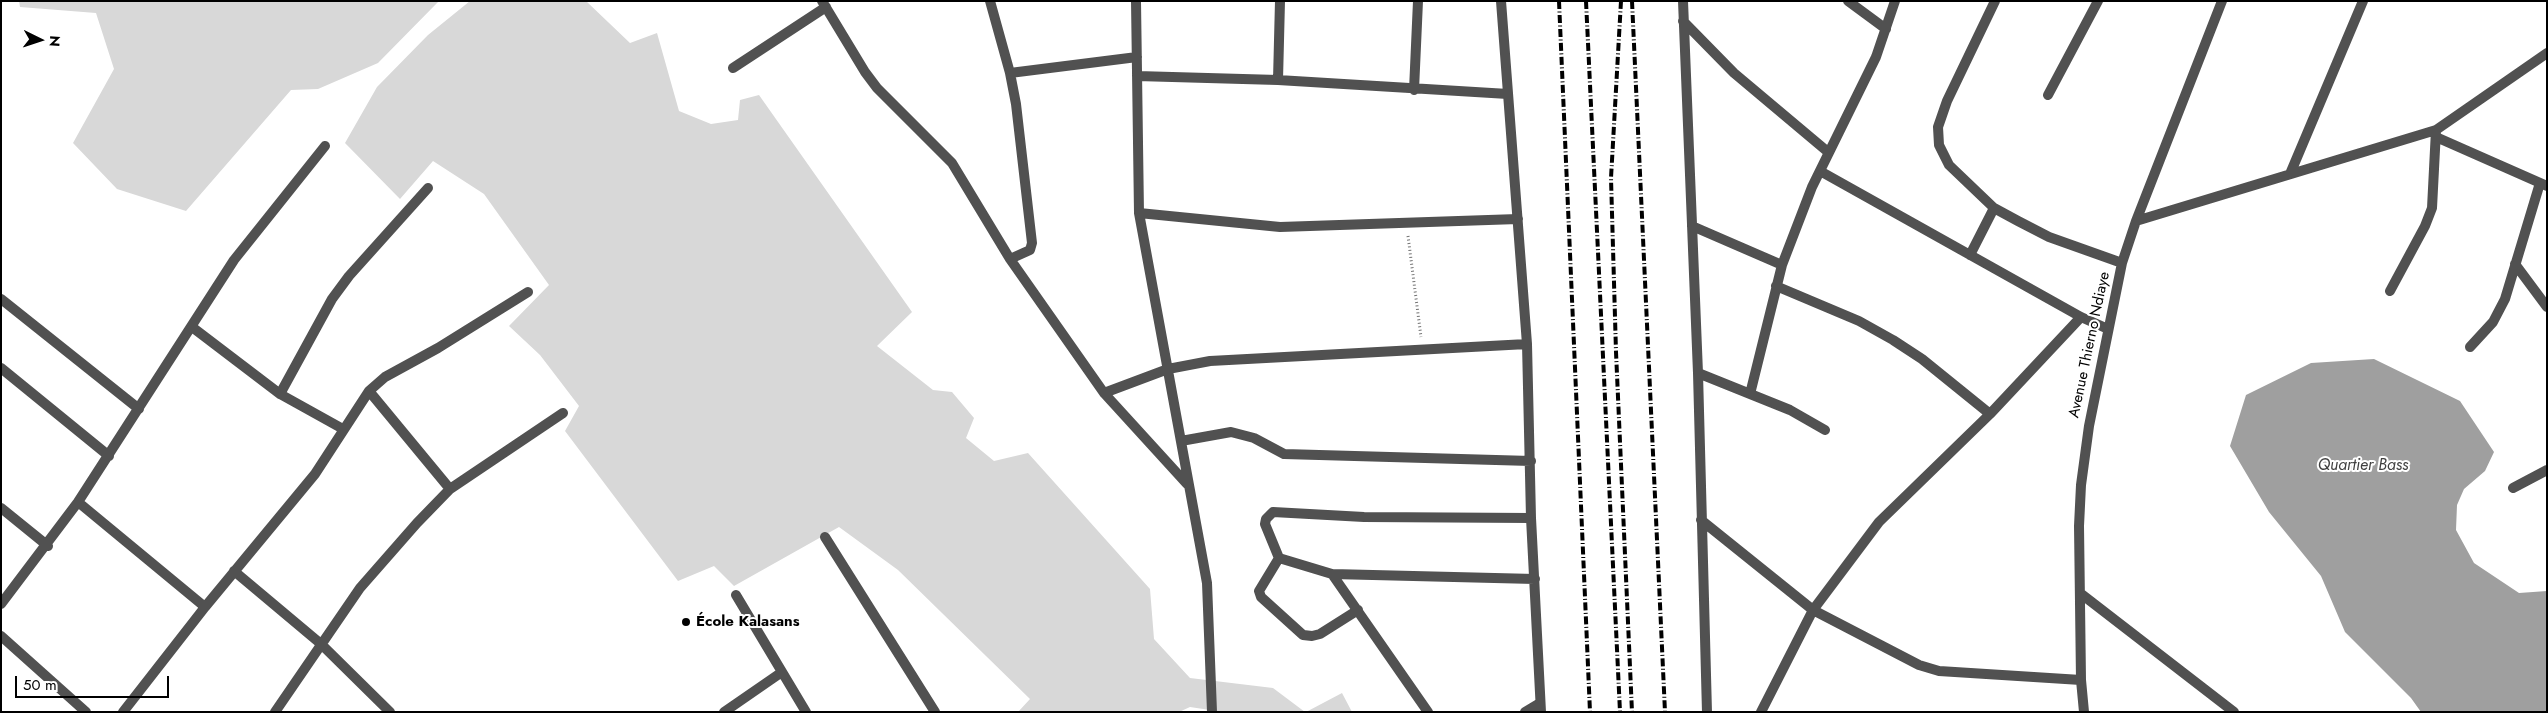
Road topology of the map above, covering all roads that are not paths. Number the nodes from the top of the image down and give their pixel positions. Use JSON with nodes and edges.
{"nodes":[{"id":1,"x":990,"y":1,"type":"edge"},
{"id":2,"x":1136,"y":1,"type":"edge"},
{"id":3,"x":1280,"y":1,"type":"edge"},
{"id":4,"x":1418,"y":1,"type":"edge"},
{"id":5,"x":1502,"y":1,"type":"edge"},
{"id":6,"x":1683,"y":1,"type":"edge"},
{"id":7,"x":1848,"y":1,"type":"edge"},
{"id":8,"x":1895,"y":1,"type":"edge"},
{"id":9,"x":1995,"y":1,"type":"edge"},
{"id":10,"x":2098,"y":1,"type":"edge"},
{"id":11,"x":2222,"y":1,"type":"edge"},
{"id":12,"x":2363,"y":1,"type":"edge"},
{"id":13,"x":824,"y":4,"type":"edge"},
{"id":14,"x":1683,"y":21,"type":"junction"},
{"id":15,"x":1886,"y":29,"type":"junction"},
{"id":16,"x":2547,"y":53,"type":"edge"},
{"id":17,"x":1137,"y":57,"type":"junction"},
{"id":18,"x":733,"y":68,"type":"dead end"},
{"id":19,"x":1010,"y":73,"type":"junction"},
{"id":20,"x":1137,"y":76,"type":"junction"},
{"id":21,"x":1278,"y":80,"type":"junction"},
{"id":22,"x":1414,"y":90,"type":"junction"},
{"id":23,"x":1508,"y":94,"type":"junction"},
{"id":24,"x":2048,"y":95,"type":"dead end"},
{"id":25,"x":2436,"y":133,"type":"junction"},
{"id":26,"x":325,"y":146,"type":"dead end"},
{"id":27,"x":1828,"y":152,"type":"junction"},
{"id":28,"x":1820,"y":171,"type":"junction"},
{"id":29,"x":2290,"y":174,"type":"junction"},
{"id":30,"x":2544,"y":184,"type":"edge"},
{"id":31,"x":428,"y":188,"type":"dead end"},
{"id":32,"x":1994,"y":208,"type":"junction"},
{"id":33,"x":1139,"y":213,"type":"junction"},
{"id":34,"x":1518,"y":219,"type":"junction"},
{"id":35,"x":2136,"y":221,"type":"junction"},
{"id":36,"x":1692,"y":226,"type":"junction"},
{"id":37,"x":1970,"y":255,"type":"junction"},
{"id":38,"x":1010,"y":259,"type":"junction"},
{"id":39,"x":2122,"y":263,"type":"junction"},
{"id":40,"x":2515,"y":264,"type":"junction"},
{"id":41,"x":1782,"y":265,"type":"junction"},
{"id":42,"x":1776,"y":286,"type":"junction"},
{"id":43,"x":2390,"y":291,"type":"dead end"},
{"id":44,"x":528,"y":292,"type":"dead end"},
{"id":45,"x":1,"y":299,"type":"edge"},
{"id":46,"x":2547,"y":307,"type":"edge"},
{"id":47,"x":2082,"y":317,"type":"junction"},
{"id":48,"x":192,"y":327,"type":"junction"},
{"id":49,"x":2108,"y":329,"type":"junction"},
{"id":50,"x":1527,"y":344,"type":"junction"},
{"id":51,"x":2470,"y":347,"type":"dead end"},
{"id":52,"x":1,"y":368,"type":"edge"},
{"id":53,"x":1168,"y":369,"type":"junction"},
{"id":54,"x":1698,"y":373,"type":"junction"},
{"id":55,"x":370,"y":391,"type":"junction"},
{"id":56,"x":1104,"y":392,"type":"junction"},
{"id":57,"x":280,"y":394,"type":"junction"},
{"id":58,"x":1750,"y":394,"type":"junction"},
{"id":59,"x":139,"y":409,"type":"junction"},
{"id":60,"x":563,"y":413,"type":"dead end"},
{"id":61,"x":1990,"y":414,"type":"junction"},
{"id":62,"x":343,"y":429,"type":"junction"},
{"id":63,"x":1825,"y":430,"type":"dead end"},
{"id":64,"x":1181,"y":441,"type":"junction"},
{"id":65,"x":108,"y":456,"type":"junction"},
{"id":66,"x":1531,"y":461,"type":"junction"},
{"id":67,"x":2547,"y":470,"type":"edge"},
{"id":68,"x":1187,"y":484,"type":"junction"},
{"id":69,"x":2513,"y":488,"type":"dead end"},
{"id":70,"x":450,"y":489,"type":"junction"},
{"id":71,"x":78,"y":502,"type":"junction"},
{"id":72,"x":1,"y":508,"type":"edge"},
{"id":73,"x":1531,"y":518,"type":"junction"},
{"id":74,"x":1701,"y":520,"type":"junction"},
{"id":75,"x":825,"y":537,"type":"dead end"},
{"id":76,"x":48,"y":546,"type":"junction"},
{"id":77,"x":1279,"y":558,"type":"junction"},
{"id":78,"x":234,"y":571,"type":"junction"},
{"id":79,"x":1332,"y":574,"type":"junction"},
{"id":80,"x":1535,"y":579,"type":"junction"},
{"id":81,"x":2080,"y":593,"type":"junction"},
{"id":82,"x":736,"y":595,"type":"dead end"},
{"id":83,"x":1,"y":604,"type":"edge"},
{"id":84,"x":205,"y":607,"type":"junction"},
{"id":85,"x":1358,"y":610,"type":"junction"},
{"id":86,"x":1813,"y":610,"type":"junction"},
{"id":87,"x":2,"y":638,"type":"edge"},
{"id":88,"x":321,"y":644,"type":"junction"},
{"id":89,"x":782,"y":672,"type":"junction"},
{"id":90,"x":2081,"y":680,"type":"junction"},
{"id":91,"x":1540,"y":708,"type":"edge"},
{"id":92,"x":86,"y":712,"type":"edge"},
{"id":93,"x":123,"y":712,"type":"edge"},
{"id":94,"x":275,"y":712,"type":"edge"},
{"id":95,"x":390,"y":712,"type":"edge"},
{"id":96,"x":724,"y":712,"type":"edge"},
{"id":97,"x":806,"y":712,"type":"edge"},
{"id":98,"x":935,"y":712,"type":"edge"},
{"id":99,"x":1212,"y":712,"type":"edge"},
{"id":100,"x":1428,"y":712,"type":"edge"},
{"id":101,"x":1524,"y":712,"type":"edge"},
{"id":102,"x":1706,"y":712,"type":"edge"},
{"id":103,"x":1761,"y":712,"type":"edge"},
{"id":104,"x":2084,"y":712,"type":"edge"},
{"id":105,"x":2234,"y":712,"type":"edge"}],
"edges":[{"from":1,"to":19,"type":"street"},
{"from":2,"to":17,"type":"street"},
{"from":3,"to":21,"type":"street"},
{"from":4,"to":22,"type":"street"},
{"from":5,"to":23,"type":"street"},
{"from":6,"to":14,"type":"street"},
{"from":7,"to":15,"type":"street"},
{"from":8,"to":15,"type":"street"},
{"from":9,"to":32,"type":"street"},
{"from":10,"to":24,"type":"street"},
{"from":11,"to":35,"type":"street","name":"Avenue Thierno Ndiaye"},
{"from":12,"to":29,"type":"street"},
{"from":13,"to":18,"type":"street"},
{"from":13,"to":38,"type":"street"},
{"from":14,"to":27,"type":"street"},
{"from":14,"to":36,"type":"street"},
{"from":15,"to":27,"type":"street"},
{"from":16,"to":25,"type":"street"},
{"from":17,"to":19,"type":"street"},
{"from":17,"to":20,"type":"street"},
{"from":19,"to":38,"type":"street"},
{"from":20,"to":21,"type":"street"},
{"from":20,"to":33,"type":"street"},
{"from":21,"to":22,"type":"street"},
{"from":22,"to":23,"type":"street"},
{"from":23,"to":34,"type":"street"},
{"from":25,"to":29,"type":"street"},
{"from":25,"to":30,"type":"street"},
{"from":25,"to":43,"type":"street"},
{"from":26,"to":48,"type":"street"},
{"from":27,"to":28,"type":"street"},
{"from":28,"to":37,"type":"street"},
{"from":28,"to":41,"type":"street"},
{"from":29,"to":35,"type":"street"},
{"from":30,"to":40,"type":"street"},
{"from":31,"to":57,"type":"street"},
{"from":32,"to":37,"type":"street"},
{"from":32,"to":39,"type":"street"},
{"from":33,"to":34,"type":"street"},
{"from":33,"to":53,"type":"street"},
{"from":34,"to":50,"type":"street"},
{"from":35,"to":39,"type":"street","name":"Avenue Thierno Ndiaye"},
{"from":36,"to":41,"type":"street"},
{"from":36,"to":54,"type":"street"},
{"from":37,"to":47,"type":"street"},
{"from":38,"to":56,"type":"street"},
{"from":39,"to":49,"type":"street","name":"Avenue Thierno Ndiaye"},
{"from":40,"to":46,"type":"street"},
{"from":40,"to":51,"type":"street"},
{"from":41,"to":42,"type":"street"},
{"from":42,"to":58,"type":"street"},
{"from":42,"to":61,"type":"street"},
{"from":44,"to":55,"type":"street"},
{"from":45,"to":59,"type":"street"},
{"from":47,"to":49,"type":"street"},
{"from":47,"to":61,"type":"street"},
{"from":48,"to":57,"type":"street"},
{"from":48,"to":59,"type":"street"},
{"from":49,"to":81,"type":"street","name":"Avenue Thierno Ndiaye"},
{"from":50,"to":53,"type":"street"},
{"from":50,"to":66,"type":"street"},
{"from":52,"to":65,"type":"street"},
{"from":53,"to":56,"type":"street"},
{"from":53,"to":64,"type":"street"},
{"from":54,"to":58,"type":"street"},
{"from":54,"to":74,"type":"street"},
{"from":55,"to":62,"type":"street"},
{"from":55,"to":70,"type":"street"},
{"from":56,"to":68,"type":"street"},
{"from":57,"to":62,"type":"street"},
{"from":58,"to":63,"type":"street"},
{"from":59,"to":65,"type":"street"},
{"from":60,"to":70,"type":"street"},
{"from":61,"to":86,"type":"street"},
{"from":62,"to":78,"type":"street"},
{"from":64,"to":66,"type":"street"},
{"from":64,"to":68,"type":"street"},
{"from":65,"to":71,"type":"street"},
{"from":66,"to":73,"type":"street"},
{"from":67,"to":69,"type":"street"},
{"from":68,"to":99,"type":"street"},
{"from":70,"to":88,"type":"street"},
{"from":71,"to":76,"type":"street"},
{"from":71,"to":84,"type":"street"},
{"from":72,"to":76,"type":"street"},
{"from":73,"to":77,"type":"street"},
{"from":73,"to":80,"type":"street"},
{"from":74,"to":86,"type":"street"},
{"from":74,"to":102,"type":"street"},
{"from":75,"to":98,"type":"street"},
{"from":76,"to":83,"type":"street"},
{"from":77,"to":79,"type":"street"},
{"from":77,"to":85,"type":"street"},
{"from":78,"to":84,"type":"street"},
{"from":78,"to":88,"type":"street"},
{"from":79,"to":80,"type":"street"},
{"from":79,"to":85,"type":"street"},
{"from":80,"to":91,"type":"street"},
{"from":81,"to":90,"type":"street","name":"Avenue Thierno Ndiaye"},
{"from":81,"to":105,"type":"street"},
{"from":82,"to":89,"type":"street"},
{"from":84,"to":93,"type":"street"},
{"from":85,"to":100,"type":"street"},
{"from":86,"to":90,"type":"street"},
{"from":86,"to":103,"type":"street"},
{"from":87,"to":92,"type":"street"},
{"from":88,"to":94,"type":"street"},
{"from":88,"to":95,"type":"street"},
{"from":89,"to":96,"type":"street"},
{"from":89,"to":97,"type":"street"},
{"from":90,"to":104,"type":"street","name":"Avenue Thierno Ndiaye"},
{"from":91,"to":101,"type":"street"}]}
